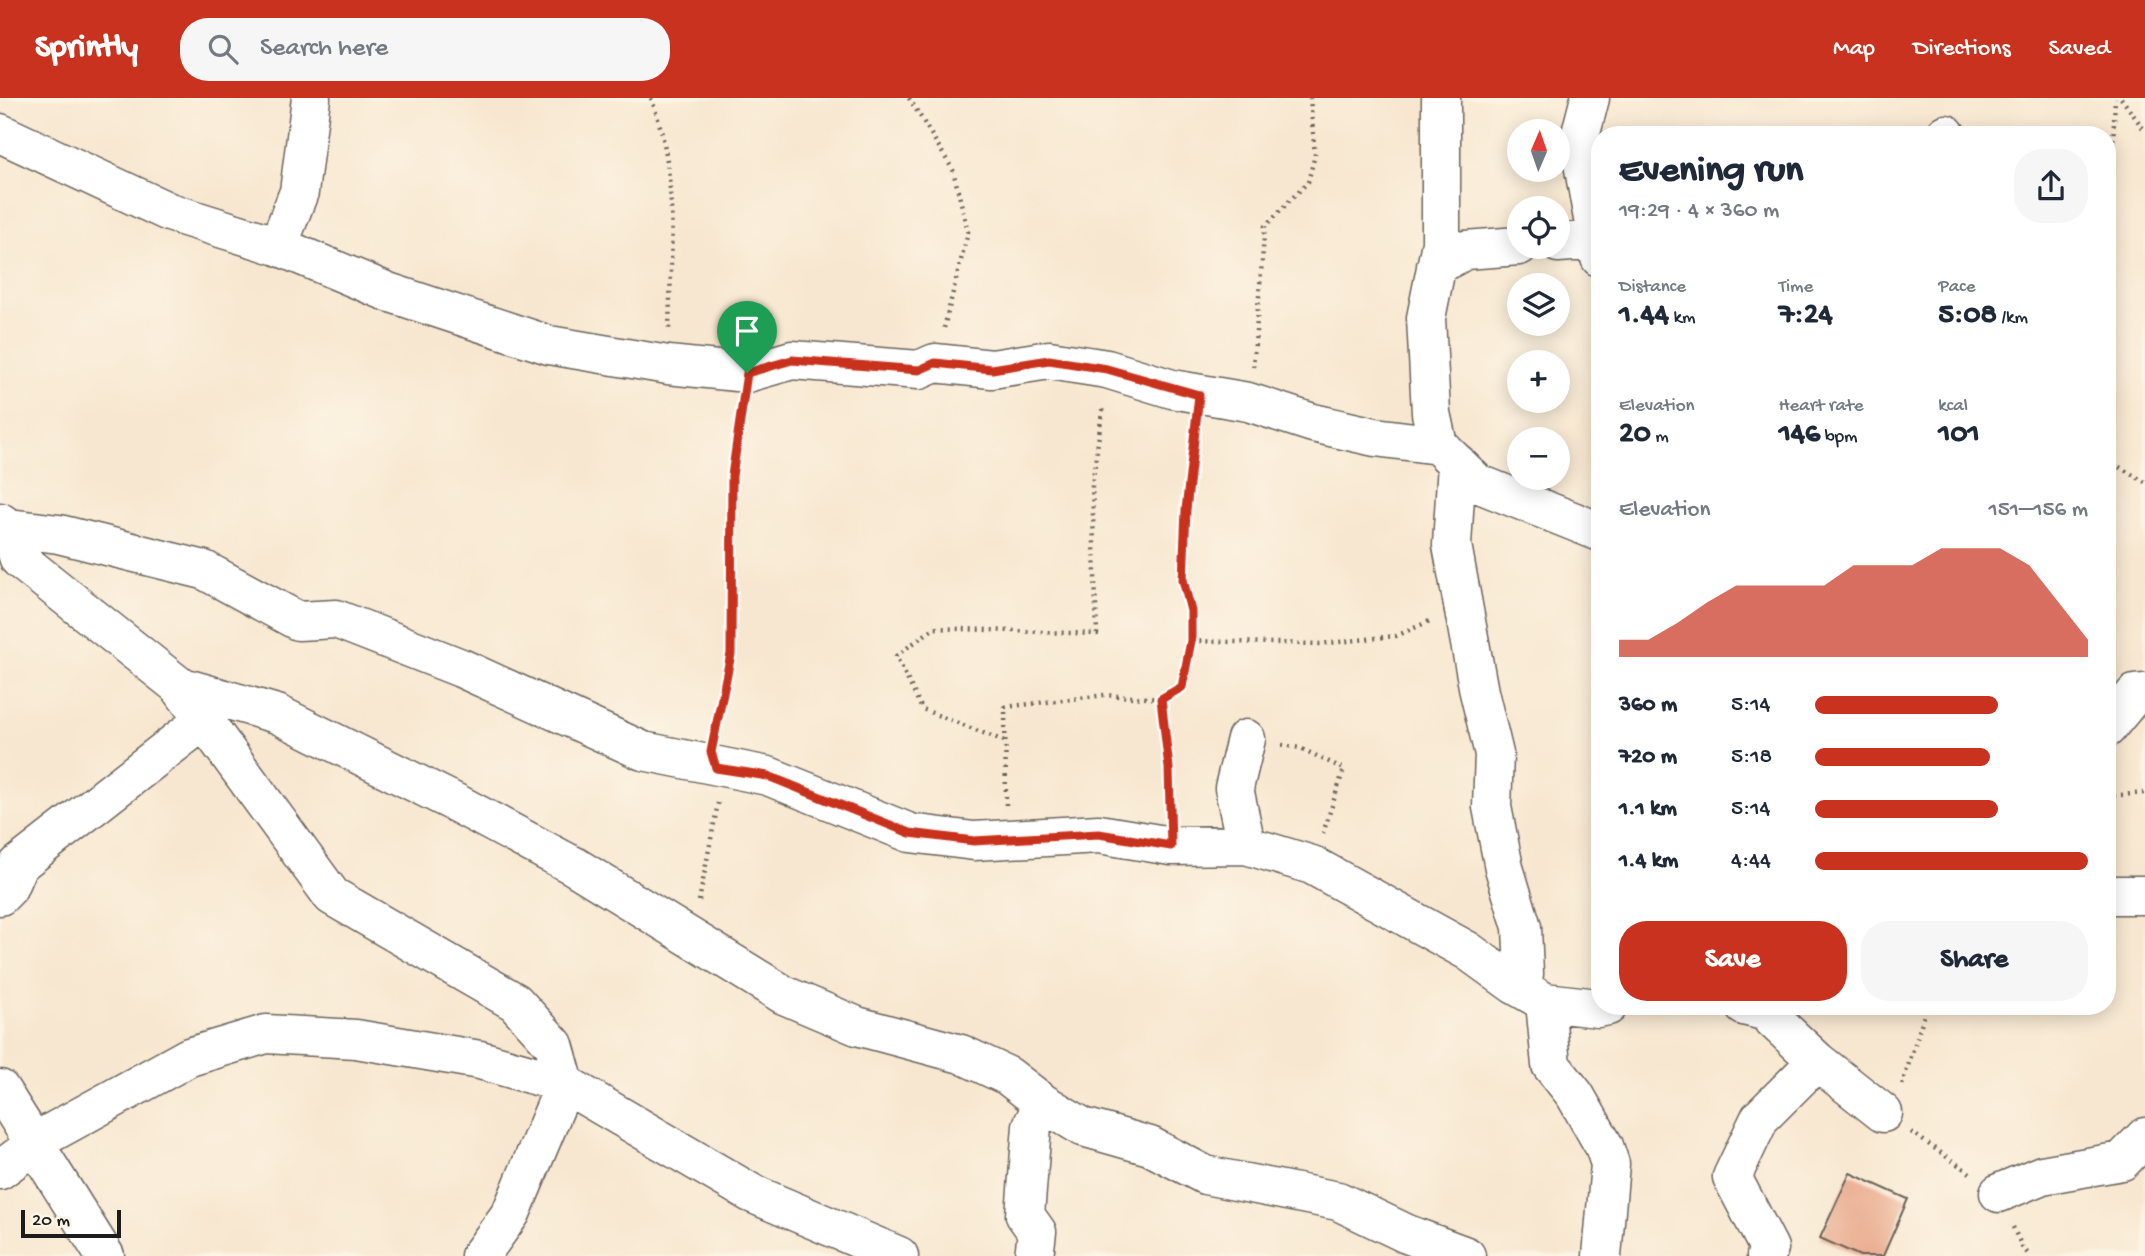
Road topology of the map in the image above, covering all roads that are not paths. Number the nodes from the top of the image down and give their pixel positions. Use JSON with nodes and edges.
{"nodes":[{"id":1,"x":311,"y":98,"type":"edge"},
{"id":2,"x":1441,"y":98,"type":"edge"},
{"id":3,"x":1590,"y":98,"type":"edge"},
{"id":4,"x":0,"y":134,"type":"edge"},
{"id":5,"x":1591,"y":204,"type":"edge"},
{"id":6,"x":1570,"y":244,"type":"edge"},
{"id":7,"x":1591,"y":245,"type":"edge"},
{"id":8,"x":278,"y":246,"type":"junction"},
{"id":9,"x":1507,"y":247,"type":"edge"},
{"id":10,"x":1436,"y":266,"type":"junction"},
{"id":11,"x":1448,"y":454,"type":"junction"},
{"id":12,"x":5,"y":525,"type":"edge"},
{"id":13,"x":1591,"y":528,"type":"edge"},
{"id":14,"x":179,"y":686,"type":"junction"},
{"id":15,"x":2145,"y":693,"type":"edge"},
{"id":16,"x":2116,"y":717,"type":"edge"},
{"id":17,"x":203,"y":721,"type":"junction"},
{"id":18,"x":1246,"y":739,"type":"road end"},
{"id":19,"x":1246,"y":845,"type":"junction"},
{"id":20,"x":2116,"y":895,"type":"edge"},
{"id":21,"x":2145,"y":895,"type":"edge"},
{"id":22,"x":0,"y":896,"type":"edge"},
{"id":23,"x":1530,"y":994,"type":"junction"},
{"id":24,"x":1591,"y":1003,"type":"edge"},
{"id":25,"x":1768,"y":1015,"type":"edge"},
{"id":26,"x":1817,"y":1061,"type":"junction"},
{"id":27,"x":565,"y":1084,"type":"junction"},
{"id":28,"x":0,"y":1088,"type":"edge"},
{"id":29,"x":1043,"y":1103,"type":"junction"},
{"id":30,"x":1883,"y":1113,"type":"road end"},
{"id":31,"x":2145,"y":1137,"type":"edge"},
{"id":32,"x":35,"y":1143,"type":"junction"},
{"id":33,"x":0,"y":1170,"type":"edge"},
{"id":34,"x":1999,"y":1193,"type":"road end"},
{"id":35,"x":105,"y":1256,"type":"edge"},
{"id":36,"x":480,"y":1256,"type":"edge"},
{"id":37,"x":899,"y":1256,"type":"edge"},
{"id":38,"x":1034,"y":1256,"type":"edge"},
{"id":39,"x":1466,"y":1256,"type":"edge"},
{"id":40,"x":1602,"y":1256,"type":"edge"},
{"id":41,"x":1766,"y":1256,"type":"edge"}],
"edges":[{"from":1,"to":8,"type":"street"},
{"from":2,"to":10,"type":"street"},
{"from":3,"to":5,"type":"street"},
{"from":4,"to":8,"type":"street"},
{"from":6,"to":7,"type":"street"},
{"from":8,"to":11,"type":"street"},
{"from":9,"to":10,"type":"street"},
{"from":10,"to":11,"type":"street"},
{"from":11,"to":13,"type":"street"},
{"from":11,"to":23,"type":"street"},
{"from":12,"to":14,"type":"street"},
{"from":12,"to":19,"type":"street"},
{"from":14,"to":17,"type":"street"},
{"from":14,"to":29,"type":"street"},
{"from":15,"to":16,"type":"street"},
{"from":17,"to":22,"type":"street"},
{"from":17,"to":27,"type":"street"},
{"from":18,"to":19,"type":"street"},
{"from":19,"to":23,"type":"street"},
{"from":20,"to":21,"type":"street"},
{"from":23,"to":24,"type":"street"},
{"from":23,"to":40,"type":"street"},
{"from":25,"to":26,"type":"street"},
{"from":26,"to":30,"type":"street"},
{"from":26,"to":41,"type":"street"},
{"from":27,"to":32,"type":"street"},
{"from":27,"to":36,"type":"street"},
{"from":27,"to":37,"type":"street"},
{"from":28,"to":32,"type":"street"},
{"from":29,"to":38,"type":"street"},
{"from":29,"to":39,"type":"street"},
{"from":31,"to":34,"type":"street"},
{"from":32,"to":33,"type":"street"},
{"from":32,"to":35,"type":"street"}]}
